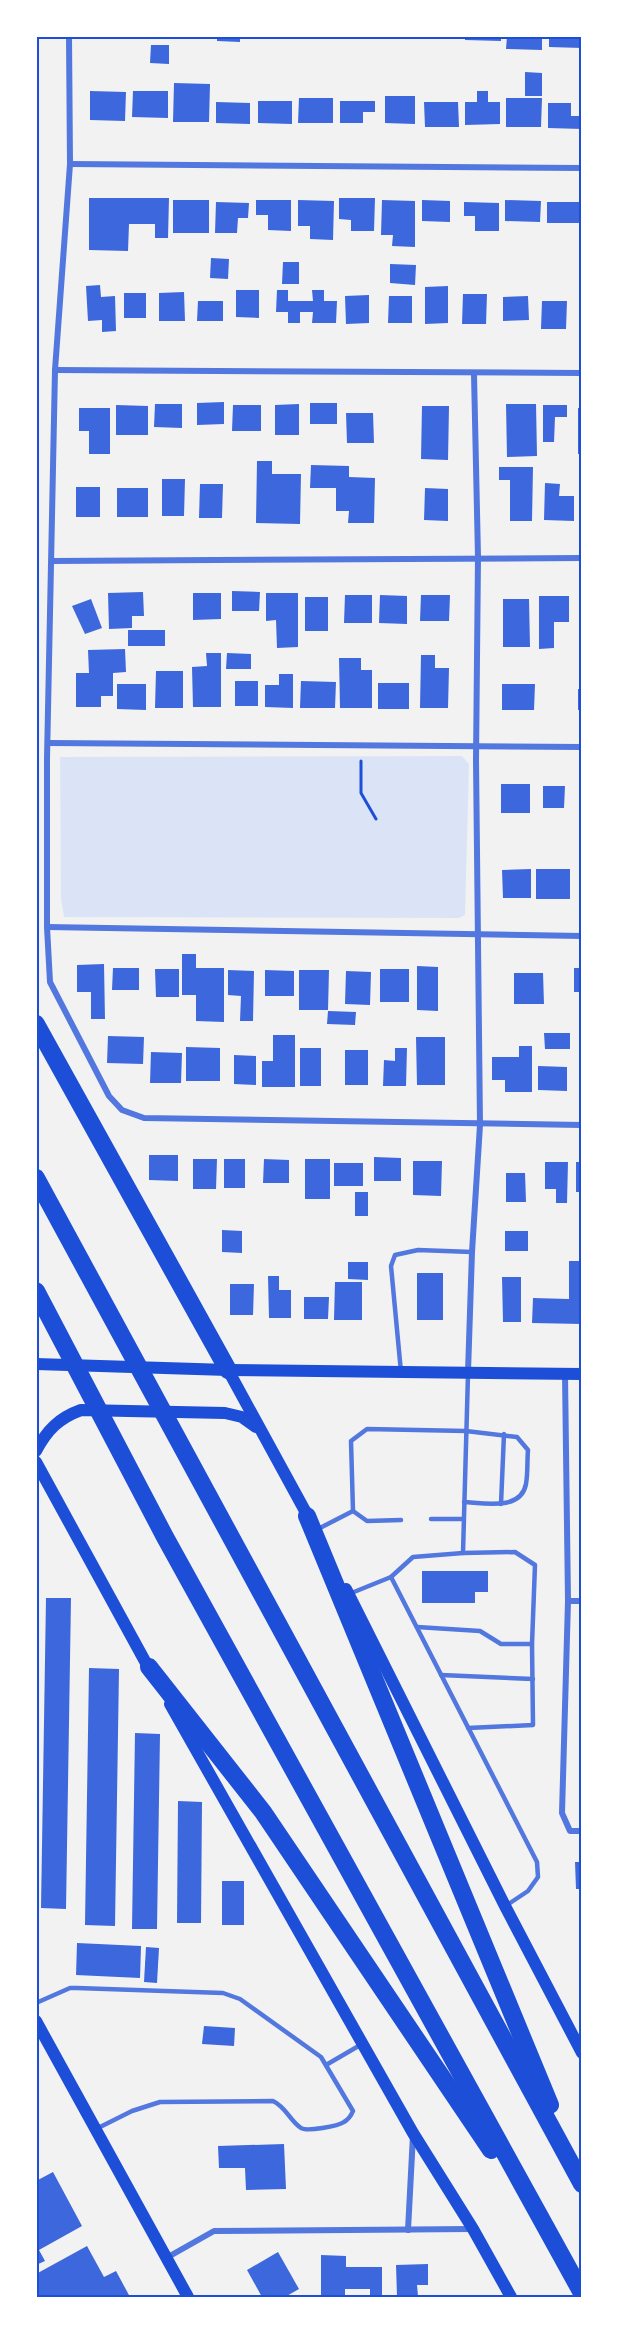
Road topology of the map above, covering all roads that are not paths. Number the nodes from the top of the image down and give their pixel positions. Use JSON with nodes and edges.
{"nodes":[{"id":1,"x":69,"y":36,"type":"edge"},
{"id":2,"x":70,"y":164,"type":"junction"},
{"id":3,"x":582,"y":168,"type":"edge"},
{"id":4,"x":54,"y":370,"type":"junction"},
{"id":5,"x":582,"y":373,"type":"edge"},
{"id":6,"x":474,"y":374,"type":"junction"},
{"id":7,"x":478,"y":557,"type":"junction"},
{"id":8,"x":582,"y":558,"type":"edge"},
{"id":9,"x":52,"y":561,"type":"junction"},
{"id":10,"x":48,"y":742,"type":"junction"},
{"id":11,"x":476,"y":746,"type":"junction"},
{"id":12,"x":582,"y":747,"type":"edge"},
{"id":13,"x":47,"y":927,"type":"junction"},
{"id":14,"x":476,"y":935,"type":"junction"},
{"id":15,"x":582,"y":936,"type":"edge"},
{"id":16,"x":36,"y":1024,"type":"edge"},
{"id":17,"x":480,"y":1125,"type":"junction"},
{"id":18,"x":582,"y":1125,"type":"edge"},
{"id":19,"x":36,"y":1178,"type":"edge"},
{"id":20,"x":472,"y":1252,"type":"junction"},
{"id":21,"x":36,"y":1291,"type":"edge"},
{"id":22,"x":36,"y":1364,"type":"edge"},
{"id":23,"x":228,"y":1370,"type":"junction"},
{"id":24,"x":401,"y":1372,"type":"junction"},
{"id":25,"x":468,"y":1372,"type":"junction"},
{"id":26,"x":565,"y":1373,"type":"junction"},
{"id":27,"x":582,"y":1374,"type":"edge"},
{"id":28,"x":260,"y":1429,"type":"junction"},
{"id":29,"x":466,"y":1431,"type":"junction"},
{"id":30,"x":504,"y":1434,"type":"junction"},
{"id":31,"x":36,"y":1451,"type":"edge"},
{"id":32,"x":36,"y":1462,"type":"edge"},
{"id":33,"x":464,"y":1502,"type":"junction"},
{"id":34,"x":501,"y":1504,"type":"junction"},
{"id":35,"x":353,"y":1511,"type":"junction"},
{"id":36,"x":431,"y":1519,"type":"dead end"},
{"id":37,"x":463,"y":1519,"type":"junction"},
{"id":38,"x":401,"y":1520,"type":"dead end"},
{"id":39,"x":312,"y":1523,"type":"junction"},
{"id":40,"x":463,"y":1552,"type":"junction"},
{"id":41,"x":391,"y":1577,"type":"junction"},
{"id":42,"x":348,"y":1594,"type":"junction"},
{"id":43,"x":568,"y":1600,"type":"junction"},
{"id":44,"x":582,"y":1601,"type":"edge"},
{"id":45,"x":417,"y":1628,"type":"junction"},
{"id":46,"x":532,"y":1644,"type":"junction"},
{"id":47,"x":148,"y":1667,"type":"junction"},
{"id":48,"x":441,"y":1675,"type":"junction"},
{"id":49,"x":532,"y":1679,"type":"junction"},
{"id":50,"x":468,"y":1728,"type":"junction"},
{"id":51,"x":582,"y":1831,"type":"edge"},
{"id":52,"x":505,"y":1906,"type":"junction"},
{"id":53,"x":36,"y":2003,"type":"edge"},
{"id":54,"x":36,"y":2021,"type":"edge"},
{"id":55,"x":578,"y":2038,"type":"edge"},
{"id":56,"x":362,"y":2044,"type":"junction"},
{"id":57,"x":582,"y":2053,"type":"edge"},
{"id":58,"x":326,"y":2065,"type":"junction"},
{"id":59,"x":96,"y":2128,"type":"junction"},
{"id":60,"x":413,"y":2133,"type":"junction"},
{"id":61,"x":582,"y":2182,"type":"edge"},
{"id":62,"x":473,"y":2229,"type":"junction"},
{"id":63,"x":408,"y":2230,"type":"junction"},
{"id":64,"x":557,"y":2248,"type":"junction"},
{"id":65,"x":168,"y":2257,"type":"junction"},
{"id":66,"x":582,"y":2293,"type":"edge"},
{"id":67,"x":188,"y":2297,"type":"edge"},
{"id":68,"x":511,"y":2297,"type":"edge"}],
"edges":[{"from":1,"to":2,"type":"street"},
{"from":2,"to":3,"type":"street"},
{"from":2,"to":4,"type":"street"},
{"from":4,"to":6,"type":"street"},
{"from":4,"to":9,"type":"street"},
{"from":5,"to":6,"type":"street"},
{"from":6,"to":7,"type":"street"},
{"from":7,"to":8,"type":"street"},
{"from":7,"to":9,"type":"street"},
{"from":7,"to":11,"type":"street"},
{"from":9,"to":10,"type":"street"},
{"from":10,"to":11,"type":"street"},
{"from":10,"to":13,"type":"street"},
{"from":11,"to":12,"type":"street"},
{"from":11,"to":14,"type":"street"},
{"from":13,"to":14,"type":"street"},
{"from":13,"to":17,"type":"street"},
{"from":14,"to":15,"type":"street"},
{"from":14,"to":17,"type":"street"},
{"from":16,"to":23,"type":"highway"},
{"from":17,"to":18,"type":"street"},
{"from":17,"to":20,"type":"street"},
{"from":19,"to":61,"type":"highway"},
{"from":20,"to":24,"type":"lane"},
{"from":20,"to":25,"type":"street"},
{"from":21,"to":64,"type":"highway"},
{"from":22,"to":23,"type":"main road"},
{"from":23,"to":24,"type":"main road"},
{"from":23,"to":28,"type":"main road"},
{"from":24,"to":25,"type":"main road"},
{"from":25,"to":26,"type":"main road"},
{"from":25,"to":29,"type":"lane"},
{"from":26,"to":27,"type":"main road"},
{"from":26,"to":43,"type":"street"},
{"from":28,"to":31,"type":"main road"},
{"from":28,"to":39,"type":"main road"},
{"from":29,"to":30,"type":"lane"},
{"from":29,"to":33,"type":"lane"},
{"from":29,"to":35,"type":"lane"},
{"from":30,"to":34,"type":"lane"},
{"from":30,"to":34,"type":"lane"},
{"from":32,"to":47,"type":"main road"},
{"from":33,"to":34,"type":"lane"},
{"from":33,"to":37,"type":"lane"},
{"from":35,"to":38,"type":"lane"},
{"from":35,"to":39,"type":"lane"},
{"from":36,"to":37,"type":"lane"},
{"from":37,"to":40,"type":"lane"},
{"from":39,"to":42,"type":"main road"},
{"from":39,"to":61,"type":"highway"},
{"from":40,"to":41,"type":"lane"},
{"from":40,"to":46,"type":"lane"},
{"from":41,"to":42,"type":"lane"},
{"from":41,"to":45,"type":"lane"},
{"from":42,"to":52,"type":"main road"},
{"from":43,"to":44,"type":"street"},
{"from":43,"to":51,"type":"street"},
{"from":45,"to":46,"type":"lane"},
{"from":45,"to":48,"type":"lane"},
{"from":46,"to":49,"type":"lane"},
{"from":47,"to":56,"type":"main road"},
{"from":47,"to":64,"type":"highway"},
{"from":48,"to":49,"type":"lane"},
{"from":48,"to":50,"type":"lane"},
{"from":49,"to":50,"type":"lane"},
{"from":50,"to":52,"type":"lane"},
{"from":52,"to":55,"type":"main road"},
{"from":53,"to":58,"type":"lane"},
{"from":54,"to":59,"type":"main road"},
{"from":55,"to":57,"type":"main road"},
{"from":56,"to":58,"type":"lane"},
{"from":56,"to":60,"type":"main road"},
{"from":58,"to":59,"type":"lane"},
{"from":59,"to":65,"type":"main road"},
{"from":60,"to":62,"type":"main road"},
{"from":60,"to":63,"type":"street"},
{"from":62,"to":63,"type":"street"},
{"from":62,"to":68,"type":"main road"},
{"from":63,"to":65,"type":"street"},
{"from":64,"to":66,"type":"highway"},
{"from":65,"to":67,"type":"main road"}]}
